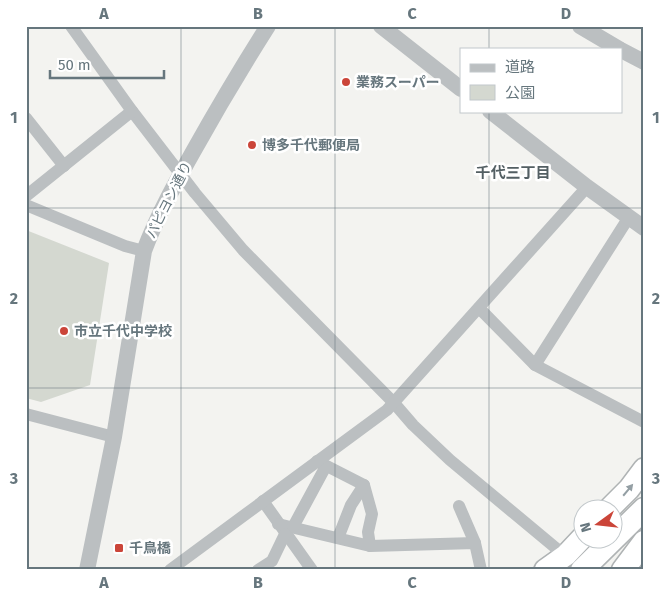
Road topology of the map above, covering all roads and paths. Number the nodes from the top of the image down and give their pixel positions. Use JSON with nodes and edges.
{"nodes":[{"id":1,"x":71,"y":26,"type":"edge"},
{"id":2,"x":268,"y":26,"type":"edge"},
{"id":3,"x":381,"y":26,"type":"edge"},
{"id":4,"x":580,"y":26,"type":"edge"},
{"id":5,"x":618,"y":48,"type":"edge"},
{"id":6,"x":622,"y":50,"type":"edge"},
{"id":7,"x":644,"y":62,"type":"edge"},
{"id":8,"x":460,"y":88,"type":"edge"},
{"id":9,"x":132,"y":112,"type":"junction"},
{"id":10,"x":491,"y":112,"type":"edge"},
{"id":11,"x":26,"y":118,"type":"edge"},
{"id":12,"x":64,"y":166,"type":"junction"},
{"id":13,"x":180,"y":174,"type":"junction"},
{"id":14,"x":587,"y":187,"type":"junction"},
{"id":15,"x":26,"y":196,"type":"edge"},
{"id":16,"x":26,"y":205,"type":"edge"},
{"id":17,"x":629,"y":217,"type":"junction"},
{"id":18,"x":644,"y":228,"type":"edge"},
{"id":19,"x":144,"y":251,"type":"junction"},
{"id":20,"x":479,"y":308,"type":"junction"},
{"id":21,"x":534,"y":365,"type":"junction"},
{"id":22,"x":394,"y":403,"type":"junction"},
{"id":23,"x":26,"y":414,"type":"edge"},
{"id":24,"x":644,"y":422,"type":"edge"},
{"id":25,"x":114,"y":437,"type":"junction"},
{"id":26,"x":322,"y":464,"type":"junction"},
{"id":27,"x":644,"y":469,"type":"edge"},
{"id":28,"x":364,"y":486,"type":"junction"},
{"id":29,"x":620,"y":498,"type":"edge"},
{"id":30,"x":263,"y":501,"type":"junction"},
{"id":31,"x":459,"y":506,"type":"dead end"},
{"id":32,"x":643,"y":513,"type":"edge"},
{"id":33,"x":285,"y":528,"type":"junction"},
{"id":34,"x":338,"y":538,"type":"junction"},
{"id":35,"x":474,"y":543,"type":"junction"},
{"id":36,"x":370,"y":546,"type":"junction"},
{"id":37,"x":580,"y":548,"type":"edge"},
{"id":38,"x":576,"y":565,"type":"edge"},
{"id":39,"x":87,"y":570,"type":"edge"},
{"id":40,"x":170,"y":570,"type":"edge"},
{"id":41,"x":258,"y":570,"type":"edge"},
{"id":42,"x":312,"y":570,"type":"edge"},
{"id":43,"x":481,"y":570,"type":"edge"},
{"id":44,"x":545,"y":570,"type":"edge"},
{"id":45,"x":588,"y":570,"type":"edge"}],
"edges":[{"from":1,"to":9,"type":"street"},
{"from":2,"to":13,"type":"street","name":"パピヨン通り"},
{"from":3,"to":8,"type":"street"},
{"from":4,"to":5,"type":"street"},
{"from":6,"to":7,"type":"street"},
{"from":9,"to":12,"type":"street"},
{"from":9,"to":13,"type":"street"},
{"from":10,"to":14,"type":"street"},
{"from":11,"to":12,"type":"street"},
{"from":12,"to":15,"type":"street"},
{"from":13,"to":19,"type":"street","name":"パピヨン通り"},
{"from":13,"to":22,"type":"street"},
{"from":14,"to":17,"type":"street"},
{"from":14,"to":20,"type":"street"},
{"from":16,"to":19,"type":"street"},
{"from":17,"to":18,"type":"street"},
{"from":17,"to":21,"type":"street"},
{"from":19,"to":25,"type":"street","name":"パピヨン通り"},
{"from":20,"to":21,"type":"street"},
{"from":20,"to":22,"type":"street"},
{"from":21,"to":24,"type":"street"},
{"from":22,"to":26,"type":"street"},
{"from":22,"to":38,"type":"street"},
{"from":23,"to":25,"type":"street"},
{"from":25,"to":39,"type":"street","name":"パピヨン通り"},
{"from":26,"to":28,"type":"street"},
{"from":26,"to":30,"type":"street"},
{"from":26,"to":33,"type":"street"},
{"from":29,"to":27,"type":"highway","one_way":true},
{"from":28,"to":34,"type":"street"},
{"from":28,"to":36,"type":"street"},
{"from":30,"to":33,"type":"street"},
{"from":30,"to":40,"type":"street"},
{"from":31,"to":35,"type":"street"},
{"from":32,"to":38,"type":"highway"},
{"from":32,"to":45,"type":"highway"},
{"from":33,"to":34,"type":"street"},
{"from":33,"to":41,"type":"street"},
{"from":33,"to":42,"type":"street"},
{"from":34,"to":36,"type":"street"},
{"from":35,"to":36,"type":"street"},
{"from":35,"to":43,"type":"street"},
{"from":37,"to":38,"type":"highway"},
{"from":38,"to":44,"type":"highway"}]}
